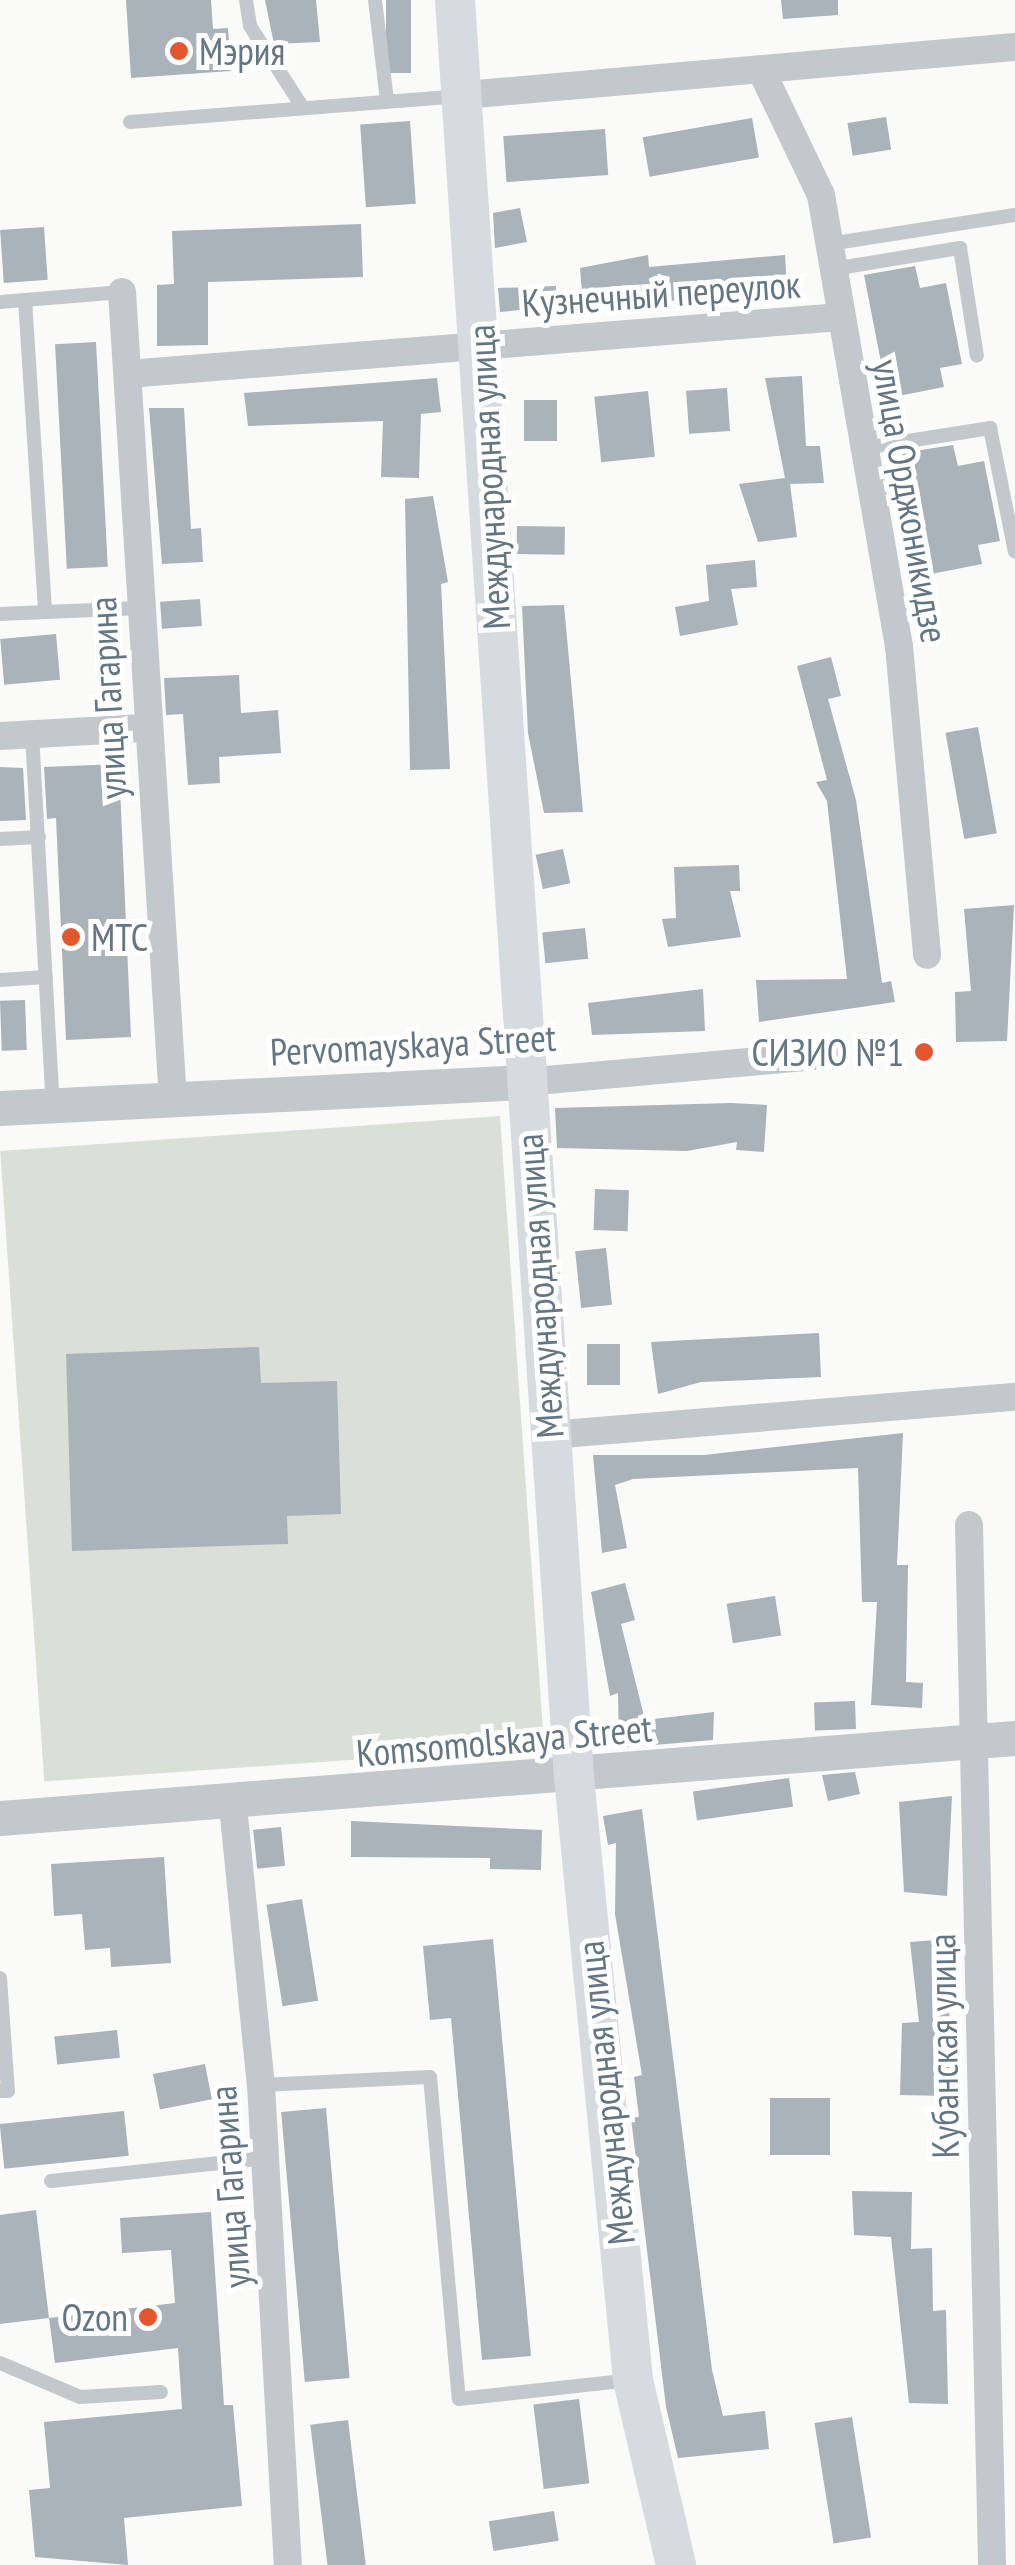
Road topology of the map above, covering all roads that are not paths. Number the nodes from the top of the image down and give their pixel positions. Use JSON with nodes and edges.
{"nodes":[{"id":1,"x":246,"y":0,"type":"edge"},
{"id":2,"x":375,"y":0,"type":"edge"},
{"id":3,"x":457,"y":1,"type":"edge"},
{"id":4,"x":1015,"y":47,"type":"edge"},
{"id":5,"x":763,"y":74,"type":"junction"},
{"id":6,"x":465,"y":95,"type":"junction"},
{"id":7,"x":387,"y":102,"type":"junction"},
{"id":8,"x":304,"y":108,"type":"junction"},
{"id":9,"x":130,"y":122,"type":"dead end"},
{"id":10,"x":1015,"y":215,"type":"edge"},
{"id":11,"x":831,"y":257,"type":"junction"},
{"id":12,"x":122,"y":292,"type":"joint"},
{"id":13,"x":25,"y":300,"type":"junction"},
{"id":14,"x":0,"y":302,"type":"edge"},
{"id":15,"x":841,"y":317,"type":"junction"},
{"id":16,"x":480,"y":344,"type":"junction"},
{"id":17,"x":977,"y":356,"type":"dead end"},
{"id":18,"x":128,"y":374,"type":"junction"},
{"id":19,"x":863,"y":448,"type":"junction"},
{"id":20,"x":1015,"y":552,"type":"edge"},
{"id":21,"x":140,"y":608,"type":"junction"},
{"id":22,"x":45,"y":611,"type":"junction"},
{"id":23,"x":0,"y":614,"type":"edge"},
{"id":24,"x":143,"y":728,"type":"junction"},
{"id":25,"x":32,"y":734,"type":"junction"},
{"id":26,"x":0,"y":736,"type":"edge"},
{"id":27,"x":39,"y":837,"type":"junction"},
{"id":28,"x":0,"y":839,"type":"edge"},
{"id":29,"x":926,"y":955,"type":"dead end"},
{"id":30,"x":46,"y":978,"type":"junction"},
{"id":31,"x":0,"y":980,"type":"edge"},
{"id":32,"x":829,"y":1055,"type":"dead end"},
{"id":33,"x":525,"y":1082,"type":"junction"},
{"id":34,"x":172,"y":1100,"type":"junction"},
{"id":35,"x":53,"y":1105,"type":"junction"},
{"id":36,"x":0,"y":1108,"type":"edge"},
{"id":37,"x":1015,"y":1397,"type":"edge"},
{"id":38,"x":550,"y":1435,"type":"junction"},
{"id":39,"x":969,"y":1525,"type":"dead end"},
{"id":40,"x":1015,"y":1738,"type":"edge"},
{"id":41,"x":973,"y":1741,"type":"junction"},
{"id":42,"x":574,"y":1776,"type":"junction"},
{"id":43,"x":233,"y":1806,"type":"junction"},
{"id":44,"x":0,"y":1818,"type":"edge"},
{"id":45,"x":0,"y":1978,"type":"edge"},
{"id":46,"x":261,"y":2085,"type":"junction"},
{"id":47,"x":0,"y":2092,"type":"edge"},
{"id":48,"x":266,"y":2158,"type":"junction"},
{"id":49,"x":51,"y":2181,"type":"dead end"},
{"id":50,"x":0,"y":2363,"type":"edge"},
{"id":51,"x":633,"y":2380,"type":"junction"},
{"id":52,"x":162,"y":2392,"type":"dead end"},
{"id":53,"x":288,"y":2565,"type":"edge"},
{"id":54,"x":676,"y":2565,"type":"edge"},
{"id":55,"x":992,"y":2565,"type":"edge"}],
"edges":[{"from":1,"to":8,"type":"lane"},
{"from":2,"to":7,"type":"lane"},
{"from":3,"to":6,"type":"main road","name":"Международная улица"},
{"from":4,"to":5,"type":"street"},
{"from":5,"to":6,"type":"street"},
{"from":5,"to":11,"type":"street","name":"улица Орджоникидзе"},
{"from":6,"to":7,"type":"lane"},
{"from":6,"to":16,"type":"main road","name":"Международная улица"},
{"from":7,"to":8,"type":"lane"},
{"from":8,"to":9,"type":"lane"},
{"from":10,"to":11,"type":"lane"},
{"from":11,"to":15,"type":"street","name":"улица Орджоникидзе"},
{"from":11,"to":17,"type":"lane"},
{"from":12,"to":13,"type":"lane"},
{"from":12,"to":18,"type":"street","name":"улица Гагарина"},
{"from":13,"to":14,"type":"lane"},
{"from":13,"to":22,"type":"lane"},
{"from":15,"to":16,"type":"street","name":"Кузнечный переулок"},
{"from":15,"to":19,"type":"street","name":"улица Орджоникидзе"},
{"from":16,"to":18,"type":"street","name":"Кузнечный переулок"},
{"from":16,"to":33,"type":"main road","name":"Международная улица"},
{"from":18,"to":21,"type":"street","name":"улица Гагарина"},
{"from":19,"to":20,"type":"lane"},
{"from":19,"to":29,"type":"street","name":"улица Орджоникидзе"},
{"from":21,"to":22,"type":"lane"},
{"from":21,"to":24,"type":"street","name":"улица Гагарина"},
{"from":22,"to":23,"type":"lane"},
{"from":24,"to":25,"type":"street"},
{"from":24,"to":34,"type":"street","name":"улица Гагарина"},
{"from":25,"to":26,"type":"street"},
{"from":25,"to":27,"type":"lane"},
{"from":27,"to":28,"type":"lane"},
{"from":27,"to":30,"type":"lane"},
{"from":30,"to":31,"type":"lane"},
{"from":30,"to":35,"type":"lane"},
{"from":32,"to":33,"type":"street","name":"Pervomayskaya Street"},
{"from":33,"to":34,"type":"street","name":"Pervomayskaya Street"},
{"from":33,"to":38,"type":"main road","name":"Международная улица"},
{"from":34,"to":35,"type":"street","name":"Pervomayskaya Street"},
{"from":35,"to":36,"type":"street","name":"Pervomayskaya Street"},
{"from":37,"to":38,"type":"street"},
{"from":38,"to":42,"type":"main road","name":"Международная улица"},
{"from":39,"to":41,"type":"street","name":"Кубанская улица"},
{"from":40,"to":41,"type":"street","name":"Komsomolskaya Street"},
{"from":41,"to":42,"type":"street","name":"Komsomolskaya Street"},
{"from":41,"to":55,"type":"street","name":"Кубанская улица"},
{"from":42,"to":43,"type":"street","name":"Komsomolskaya Street"},
{"from":42,"to":51,"type":"main road","name":"Международная улица"},
{"from":43,"to":44,"type":"street","name":"Komsomolskaya Street"},
{"from":43,"to":46,"type":"street","name":"улица Гагарина"},
{"from":45,"to":47,"type":"lane"},
{"from":46,"to":48,"type":"street","name":"улица Гагарина"},
{"from":46,"to":51,"type":"lane"},
{"from":48,"to":49,"type":"lane"},
{"from":48,"to":53,"type":"street","name":"улица Гагарина"},
{"from":50,"to":52,"type":"lane"},
{"from":51,"to":54,"type":"main road","name":"Международная улица"}]}
